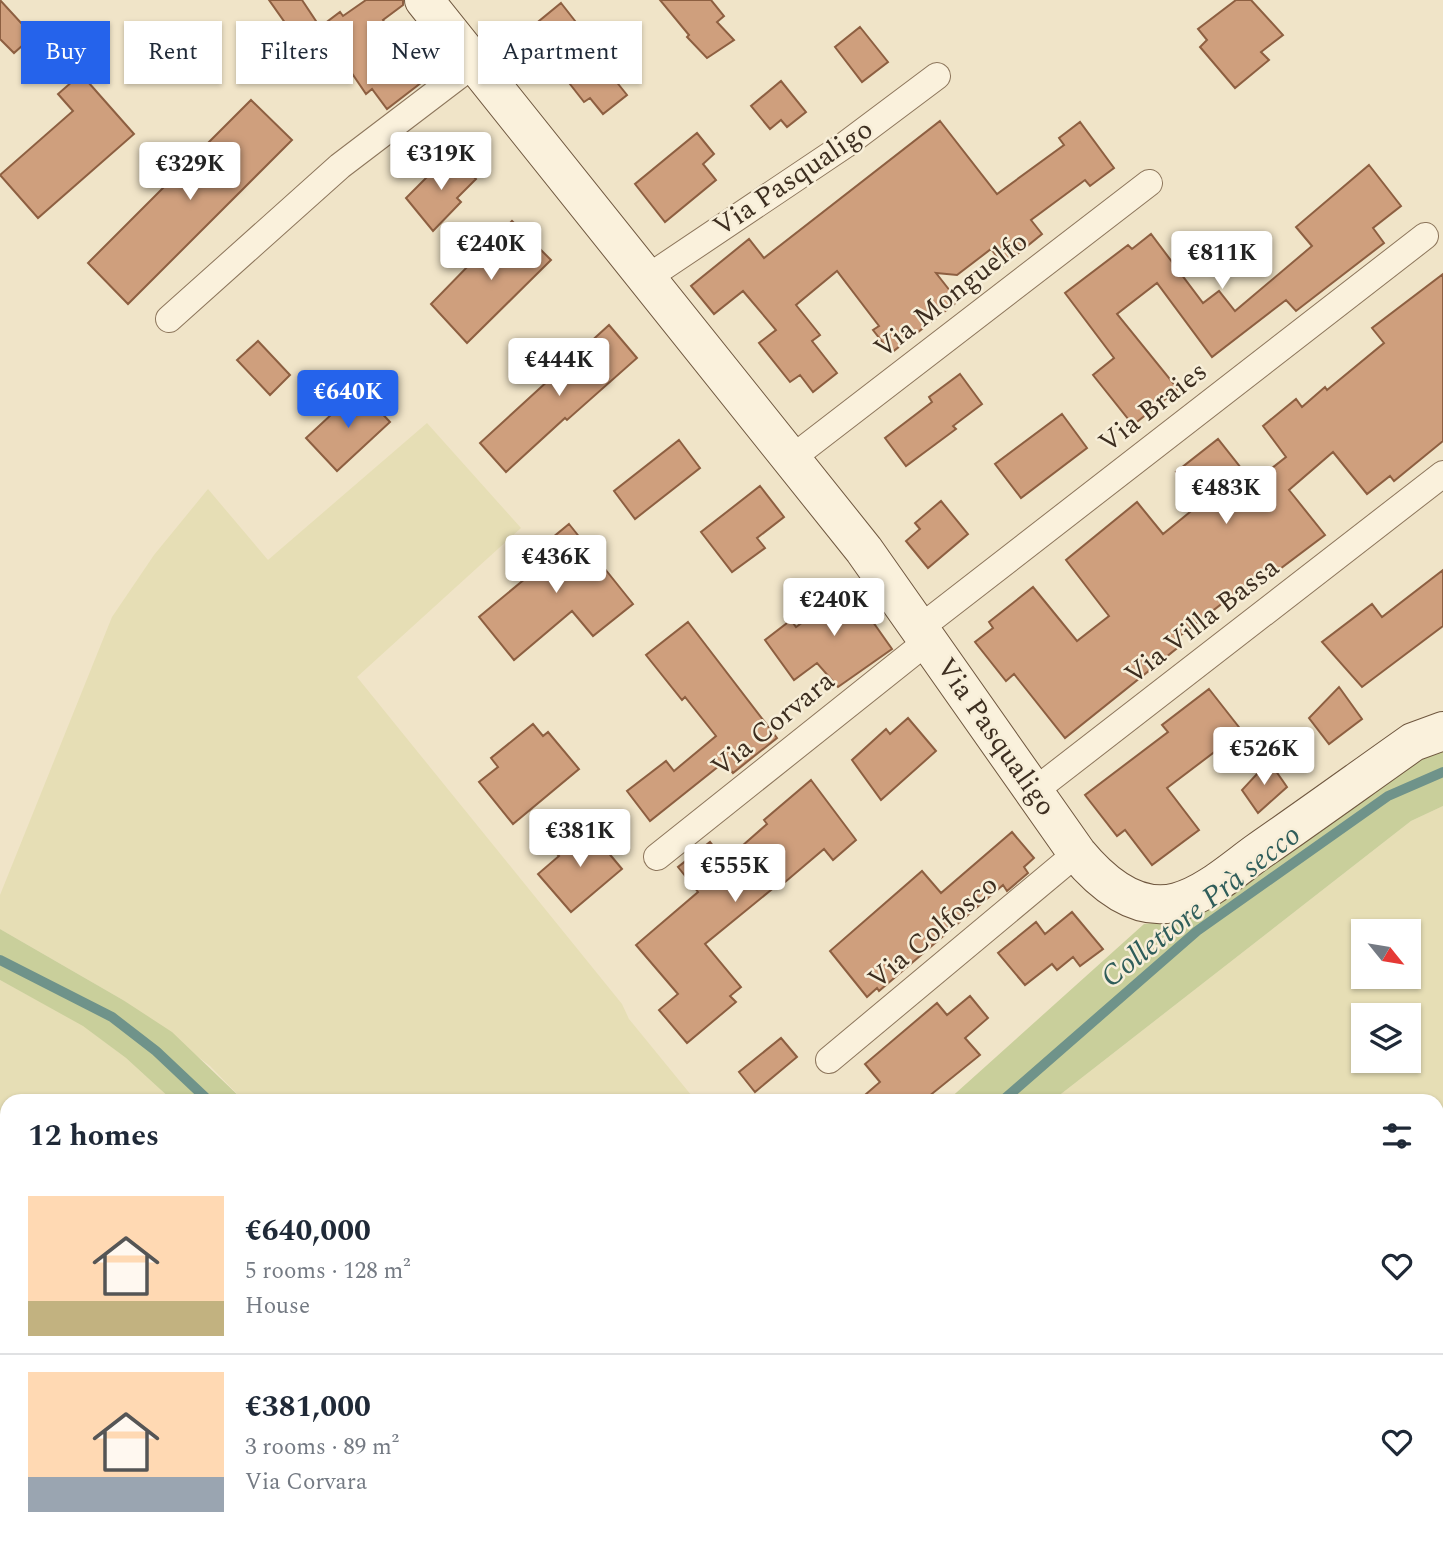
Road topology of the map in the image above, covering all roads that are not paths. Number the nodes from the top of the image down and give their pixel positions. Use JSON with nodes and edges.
{"nodes":[{"id":1,"x":424,"y":0,"type":"edge"},
{"id":2,"x":474,"y":64,"type":"junction"},
{"id":3,"x":937,"y":76,"type":"dead end"},
{"id":4,"x":1149,"y":183,"type":"dead end"},
{"id":5,"x":1425,"y":236,"type":"dead end"},
{"id":6,"x":646,"y":278,"type":"junction"},
{"id":7,"x":169,"y":319,"type":"dead end"},
{"id":8,"x":792,"y":458,"type":"junction"},
{"id":9,"x":1443,"y":474,"type":"edge"},
{"id":10,"x":924,"y":634,"type":"junction"},
{"id":11,"x":1443,"y":731,"type":"edge"},
{"id":12,"x":1033,"y":792,"type":"junction"},
{"id":13,"x":1077,"y":853,"type":"junction"},
{"id":14,"x":657,"y":857,"type":"dead end"},
{"id":15,"x":829,"y":1060,"type":"dead end"}],
"edges":[{"from":1,"to":2,"type":"street","name":"Via Pasqualigo"},
{"from":2,"to":6,"type":"street","name":"Via Pasqualigo"},
{"from":2,"to":7,"type":"street"},
{"from":3,"to":6,"type":"street","name":"Via Pasqualigo"},
{"from":4,"to":8,"type":"street","name":"Via Monguelfo"},
{"from":5,"to":10,"type":"street","name":"Via Braies"},
{"from":6,"to":8,"type":"street","name":"Via Pasqualigo"},
{"from":8,"to":10,"type":"street","name":"Via Pasqualigo"},
{"from":9,"to":12,"type":"street","name":"Via Villa Bassa"},
{"from":10,"to":12,"type":"street","name":"Via Pasqualigo"},
{"from":10,"to":14,"type":"street","name":"Via Corvara"},
{"from":11,"to":13,"type":"street","name":"Via Pasqualigo"},
{"from":12,"to":13,"type":"street","name":"Via Pasqualigo"},
{"from":13,"to":15,"type":"street","name":"Via Colfosco"}]}
